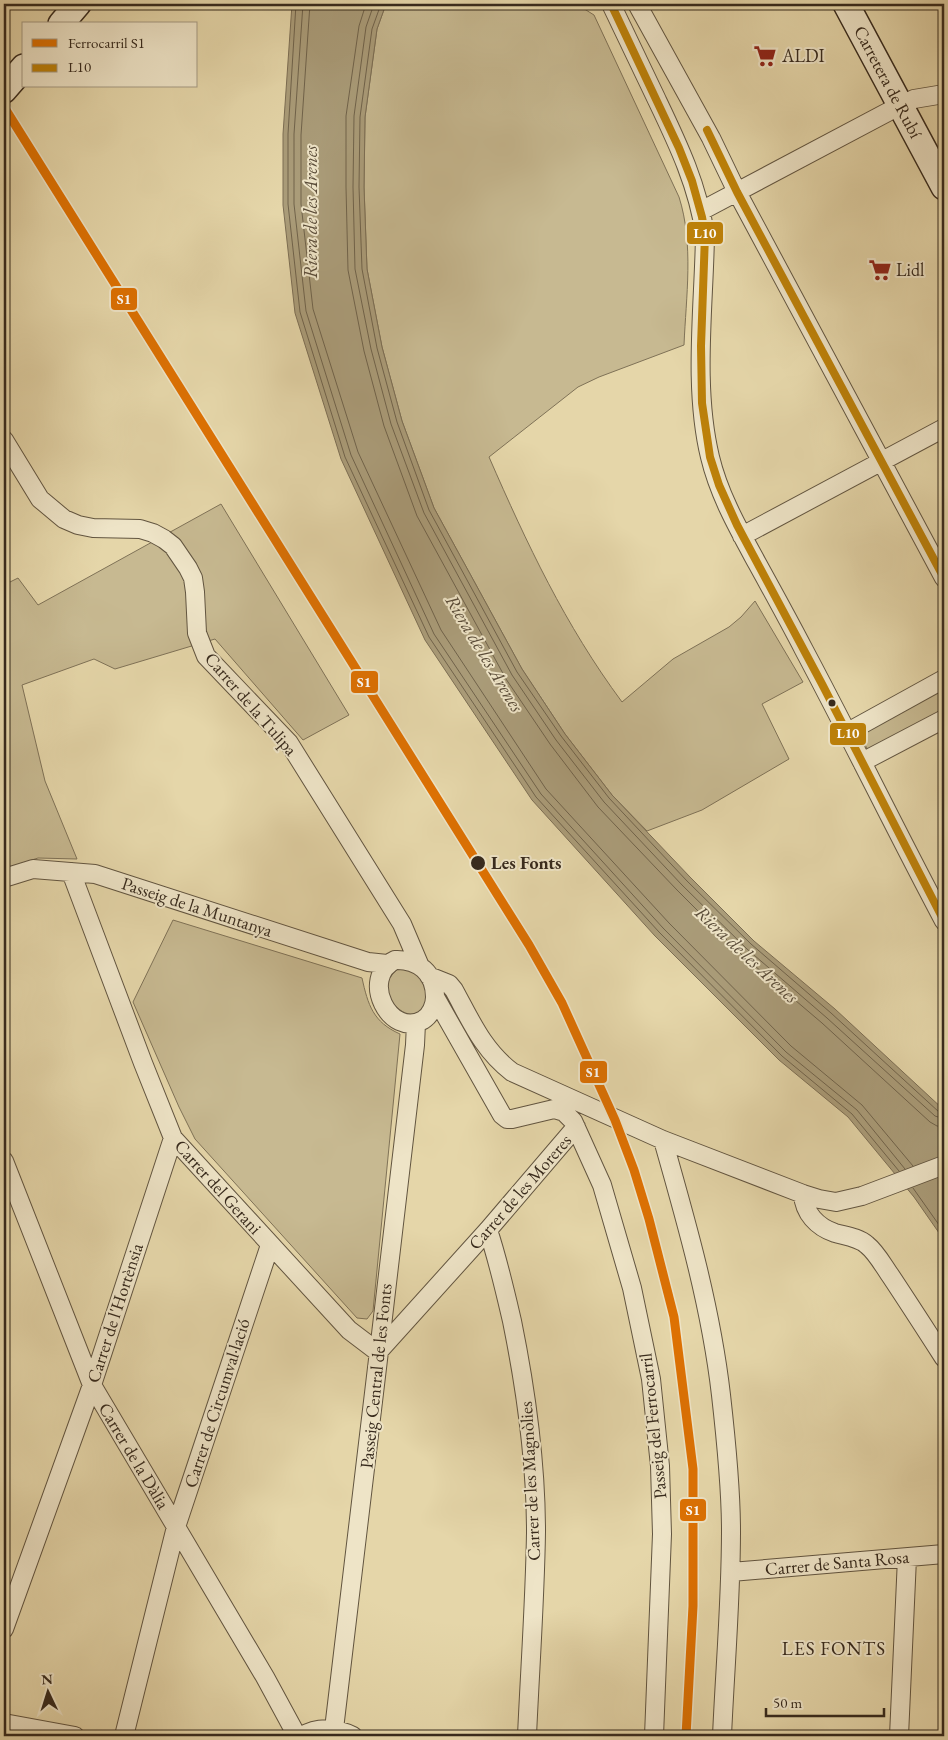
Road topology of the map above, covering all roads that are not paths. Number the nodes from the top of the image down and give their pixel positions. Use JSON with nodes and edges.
{"nodes":[{"id":1,"x":78,"y":4,"type":"edge"},
{"id":2,"x":610,"y":4,"type":"edge"},
{"id":3,"x":637,"y":4,"type":"edge"},
{"id":4,"x":846,"y":4,"type":"edge"},
{"id":5,"x":863,"y":4,"type":"edge"},
{"id":6,"x":63,"y":22,"type":"edge"},
{"id":7,"x":22,"y":69,"type":"edge"},
{"id":8,"x":5,"y":89,"type":"edge"},
{"id":9,"x":944,"y":94,"type":"edge"},
{"id":10,"x":907,"y":102,"type":"junction"},
{"id":11,"x":944,"y":157,"type":"edge"},
{"id":12,"x":944,"y":187,"type":"edge"},
{"id":13,"x":737,"y":192,"type":"junction"},
{"id":14,"x":701,"y":211,"type":"junction"},
{"id":15,"x":944,"y":428,"type":"edge"},
{"id":16,"x":4,"y":440,"type":"edge"},
{"id":17,"x":882,"y":462,"type":"junction"},
{"id":18,"x":742,"y":536,"type":"junction"},
{"id":19,"x":944,"y":578,"type":"edge"},
{"id":20,"x":944,"y":679,"type":"edge"},
{"id":21,"x":944,"y":718,"type":"edge"},
{"id":22,"x":848,"y":732,"type":"junction"},
{"id":23,"x":862,"y":762,"type":"junction"},
{"id":24,"x":71,"y":872,"type":"junction"},
{"id":25,"x":4,"y":878,"type":"edge"},
{"id":26,"x":944,"y":921,"type":"edge"},
{"id":27,"x":388,"y":964,"type":"junction"},
{"id":28,"x":424,"y":970,"type":"junction"},
{"id":29,"x":435,"y":997,"type":"junction"},
{"id":30,"x":416,"y":1023,"type":"junction"},
{"id":31,"x":576,"y":1127,"type":"junction"},
{"id":32,"x":173,"y":1138,"type":"junction"},
{"id":33,"x":663,"y":1140,"type":"junction"},
{"id":34,"x":4,"y":1161,"type":"edge"},
{"id":35,"x":944,"y":1165,"type":"edge"},
{"id":36,"x":803,"y":1194,"type":"junction"},
{"id":37,"x":488,"y":1230,"type":"junction"},
{"id":38,"x":270,"y":1245,"type":"junction"},
{"id":39,"x":378,"y":1352,"type":"junction"},
{"id":40,"x":944,"y":1358,"type":"edge"},
{"id":41,"x":92,"y":1385,"type":"junction"},
{"id":42,"x":176,"y":1527,"type":"junction"},
{"id":43,"x":944,"y":1554,"type":"edge"},
{"id":44,"x":907,"y":1558,"type":"junction"},
{"id":45,"x":731,"y":1572,"type":"junction"},
{"id":46,"x":4,"y":1629,"type":"edge"},
{"id":47,"x":4,"y":1723,"type":"edge"},
{"id":48,"x":334,"y":1729,"type":"junction"},
{"id":49,"x":75,"y":1736,"type":"edge"},
{"id":50,"x":124,"y":1736,"type":"edge"},
{"id":51,"x":297,"y":1736,"type":"edge"},
{"id":52,"x":302,"y":1736,"type":"edge"},
{"id":53,"x":353,"y":1736,"type":"edge"},
{"id":54,"x":527,"y":1736,"type":"edge"},
{"id":55,"x":654,"y":1736,"type":"edge"},
{"id":56,"x":722,"y":1736,"type":"edge"},
{"id":57,"x":898,"y":1736,"type":"edge"}],
"edges":[{"from":1,"to":6,"type":"main road"},
{"from":2,"to":14,"type":"street"},
{"from":3,"to":13,"type":"street"},
{"from":4,"to":10,"type":"main road","name":"Carretera de Rubí"},
{"from":5,"to":10,"type":"main road","name":"Carretera de Rubí"},
{"from":7,"to":8,"type":"main road"},
{"from":9,"to":10,"type":"street"},
{"from":10,"to":11,"type":"main road","name":"Carretera de Rubí"},
{"from":10,"to":12,"type":"main road","name":"Carretera de Rubí"},
{"from":10,"to":13,"type":"street"},
{"from":13,"to":14,"type":"street"},
{"from":13,"to":17,"type":"street"},
{"from":14,"to":18,"type":"street"},
{"from":15,"to":17,"type":"street"},
{"from":16,"to":28,"type":"street","name":"Carrer de la Tulipa"},
{"from":17,"to":18,"type":"street"},
{"from":17,"to":19,"type":"street"},
{"from":18,"to":22,"type":"street"},
{"from":20,"to":22,"type":"street"},
{"from":21,"to":23,"type":"street"},
{"from":22,"to":23,"type":"street"},
{"from":23,"to":26,"type":"street"},
{"from":24,"to":25,"type":"street","name":"Passeig de la Muntanya"},
{"from":24,"to":27,"type":"street","name":"Passeig de la Muntanya"},
{"from":24,"to":32,"type":"street","name":"Carrer del Gerani"},
{"from":27,"to":28,"type":"street"},
{"from":27,"to":30,"type":"street"},
{"from":28,"to":29,"type":"street"},
{"from":28,"to":33,"type":"street"},
{"from":29,"to":30,"type":"street"},
{"from":29,"to":31,"type":"street","name":"Carrer de les Moreres"},
{"from":30,"to":39,"type":"street","name":"Passeig Central de les Fonts"},
{"from":31,"to":37,"type":"street","name":"Carrer de les Moreres"},
{"from":31,"to":55,"type":"street","name":"Passeig del Ferrocarril"},
{"from":32,"to":38,"type":"street","name":"Carrer del Gerani"},
{"from":32,"to":41,"type":"street","name":"Carrer de l'Hortènsia"},
{"from":33,"to":36,"type":"street"},
{"from":33,"to":45,"type":"street"},
{"from":34,"to":41,"type":"street","name":"Carrer de la Dàlia"},
{"from":35,"to":36,"type":"street"},
{"from":36,"to":40,"type":"street"},
{"from":37,"to":39,"type":"street","name":"Carrer de les Moreres"},
{"from":37,"to":54,"type":"street","name":"Carrer de les Magnòlies"},
{"from":38,"to":39,"type":"street","name":"Carrer del Gerani"},
{"from":38,"to":42,"type":"street","name":"Carrer de Circumval·lació"},
{"from":39,"to":48,"type":"street","name":"Passeig Central de les Fonts"},
{"from":41,"to":42,"type":"street","name":"Carrer de la Dàlia"},
{"from":41,"to":46,"type":"street","name":"Carrer de l'Hortènsia"},
{"from":42,"to":50,"type":"street","name":"Carrer de Circumval·lació"},
{"from":42,"to":51,"type":"street","name":"Carrer de la Dàlia"},
{"from":43,"to":44,"type":"street","name":"Carrer de Santa Rosa"},
{"from":44,"to":45,"type":"street","name":"Carrer de Santa Rosa"},
{"from":44,"to":57,"type":"street"},
{"from":45,"to":56,"type":"street"},
{"from":47,"to":49,"type":"street"},
{"from":48,"to":52,"type":"street"},
{"from":48,"to":53,"type":"street"}]}
